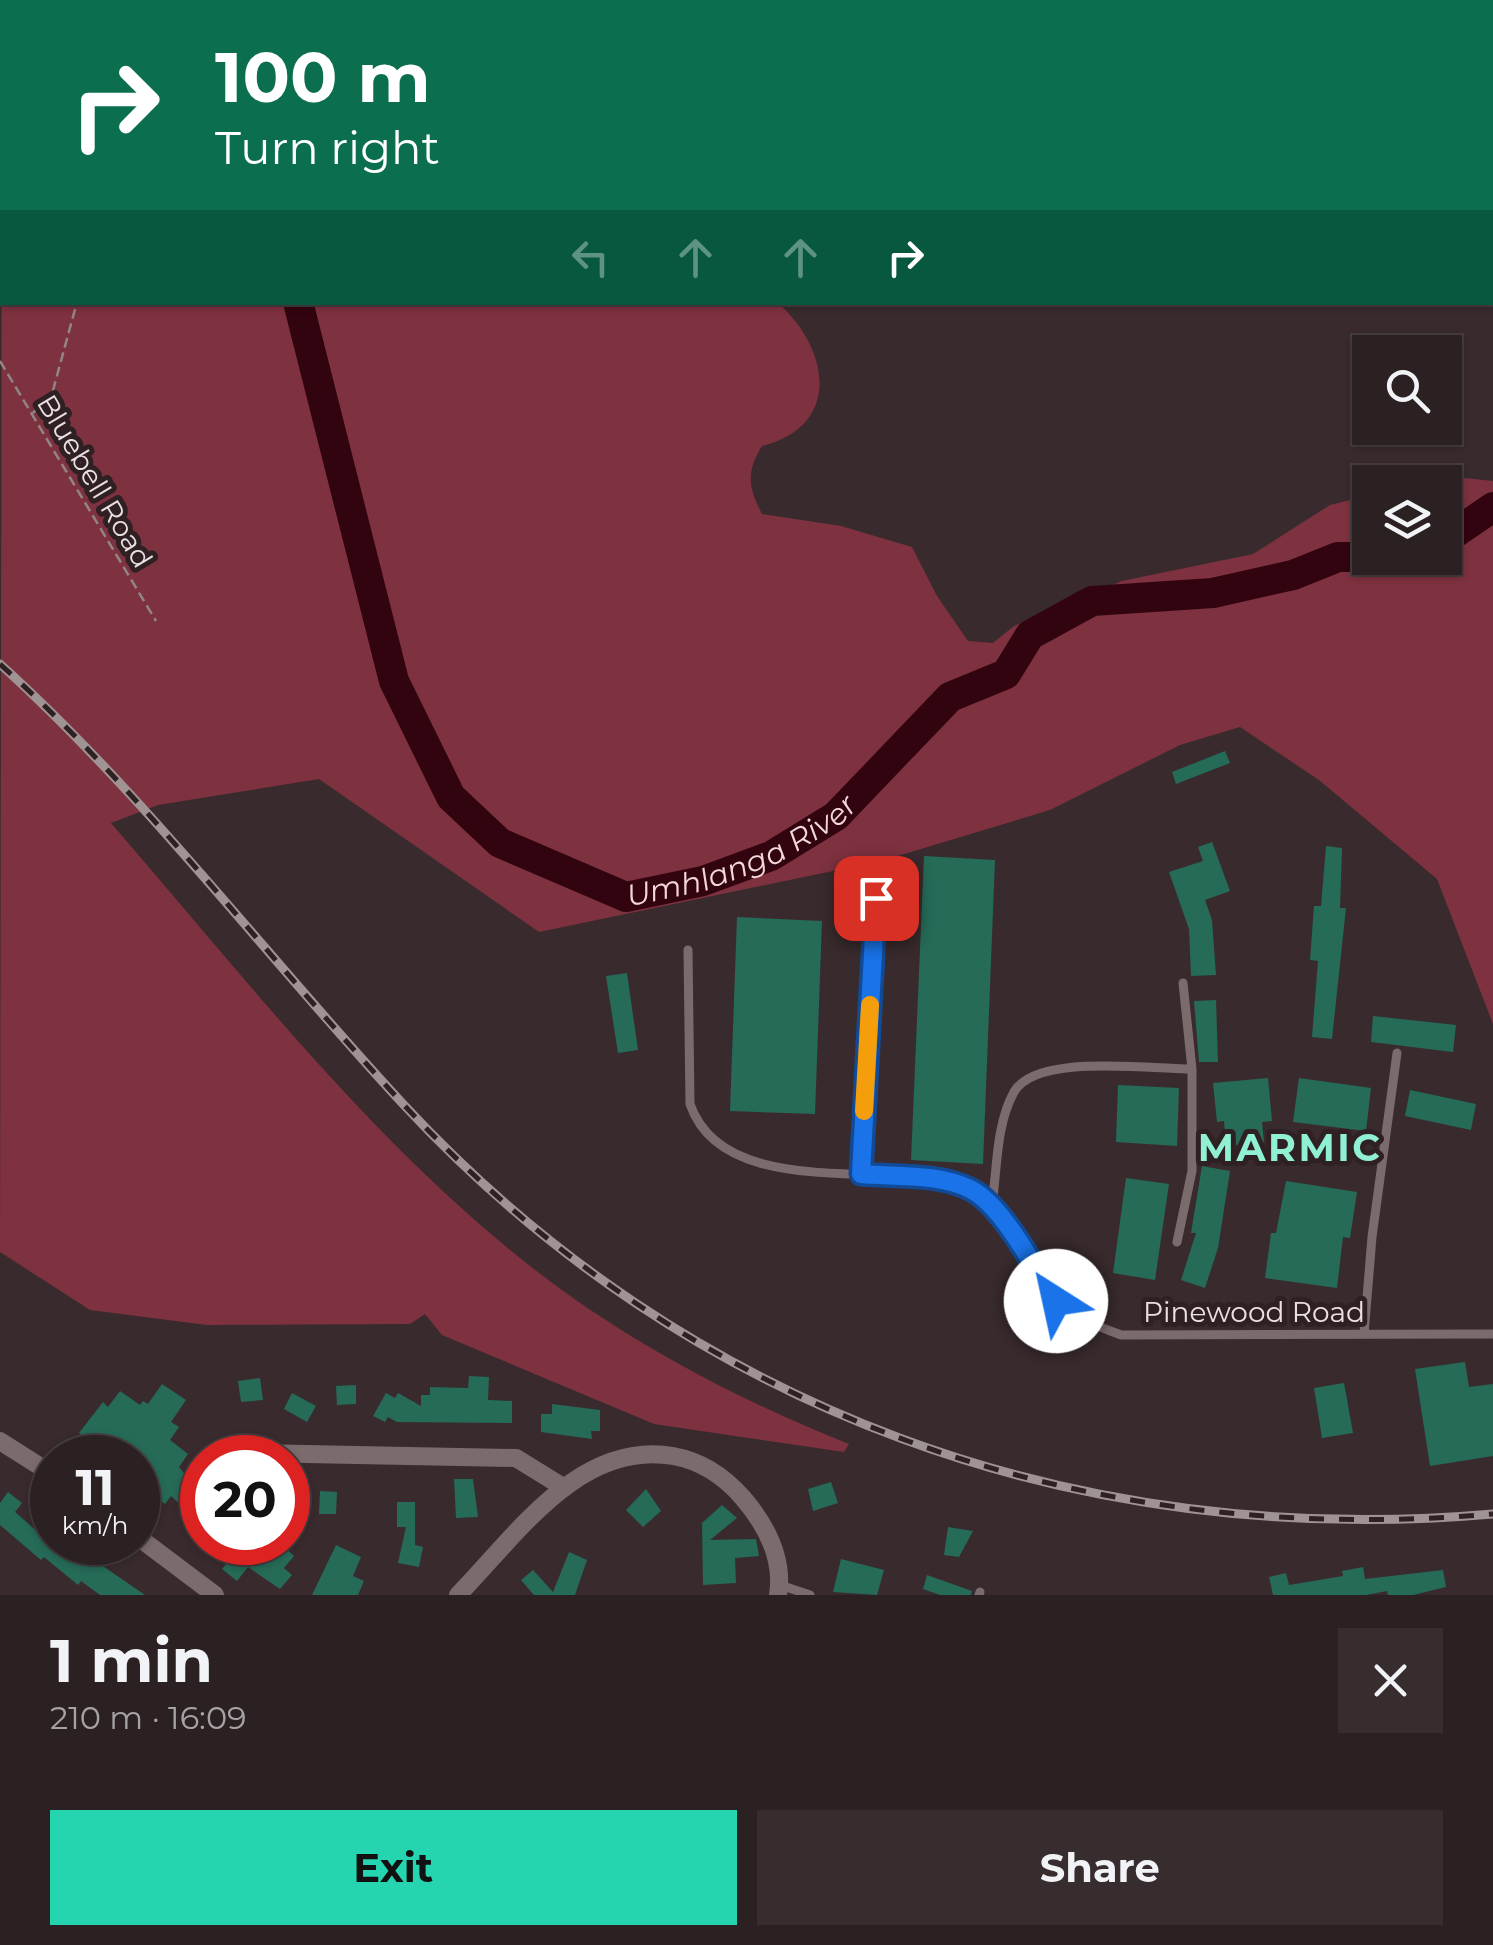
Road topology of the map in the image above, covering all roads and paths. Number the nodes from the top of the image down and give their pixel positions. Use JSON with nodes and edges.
{"nodes":[{"id":1,"x":76,"y":305,"type":"edge"},
{"id":2,"x":0,"y":361,"type":"edge"},
{"id":3,"x":32,"y":414,"type":"junction"},
{"id":4,"x":156,"y":621,"type":"dead end"},
{"id":5,"x":876,"y":898,"type":"dead end"},
{"id":6,"x":688,"y":950,"type":"dead end"},
{"id":7,"x":1183,"y":983,"type":"dead end"},
{"id":8,"x":1397,"y":1053,"type":"dead end"},
{"id":9,"x":1192,"y":1069,"type":"junction"},
{"id":10,"x":861,"y":1174,"type":"junction"},
{"id":11,"x":992,"y":1206,"type":"junction"},
{"id":12,"x":1177,"y":1242,"type":"dead end"},
{"id":13,"x":1364,"y":1334,"type":"junction"},
{"id":14,"x":1493,"y":1334,"type":"edge"},
{"id":15,"x":0,"y":1440,"type":"edge"},
{"id":16,"x":310,"y":1454,"type":"edge"},
{"id":17,"x":30,"y":1460,"type":"edge"},
{"id":18,"x":563,"y":1488,"type":"junction"},
{"id":19,"x":160,"y":1554,"type":"edge"},
{"id":20,"x":781,"y":1592,"type":"edge"},
{"id":21,"x":214,"y":1595,"type":"edge"},
{"id":22,"x":458,"y":1595,"type":"edge"},
{"id":23,"x":810,"y":1595,"type":"edge"}],
"edges":[{"from":1,"to":3,"type":"path"},
{"from":2,"to":3,"type":"path","name":"Bluebell Road"},
{"from":3,"to":4,"type":"path","name":"Bluebell Road"},
{"from":5,"to":10,"type":"lane"},
{"from":6,"to":10,"type":"lane","name":"Pinewood Road"},
{"from":7,"to":9,"type":"lane"},
{"from":8,"to":13,"type":"lane"},
{"from":9,"to":11,"type":"lane"},
{"from":9,"to":12,"type":"lane"},
{"from":10,"to":11,"type":"lane","name":"Pinewood Road"},
{"from":11,"to":13,"type":"lane","name":"Pinewood Road"},
{"from":13,"to":14,"type":"lane","name":"Pinewood Road"},
{"from":15,"to":17,"type":"street"},
{"from":16,"to":18,"type":"street"},
{"from":18,"to":20,"type":"street"},
{"from":18,"to":22,"type":"street"},
{"from":19,"to":21,"type":"street"},
{"from":20,"to":23,"type":"lane"}]}
